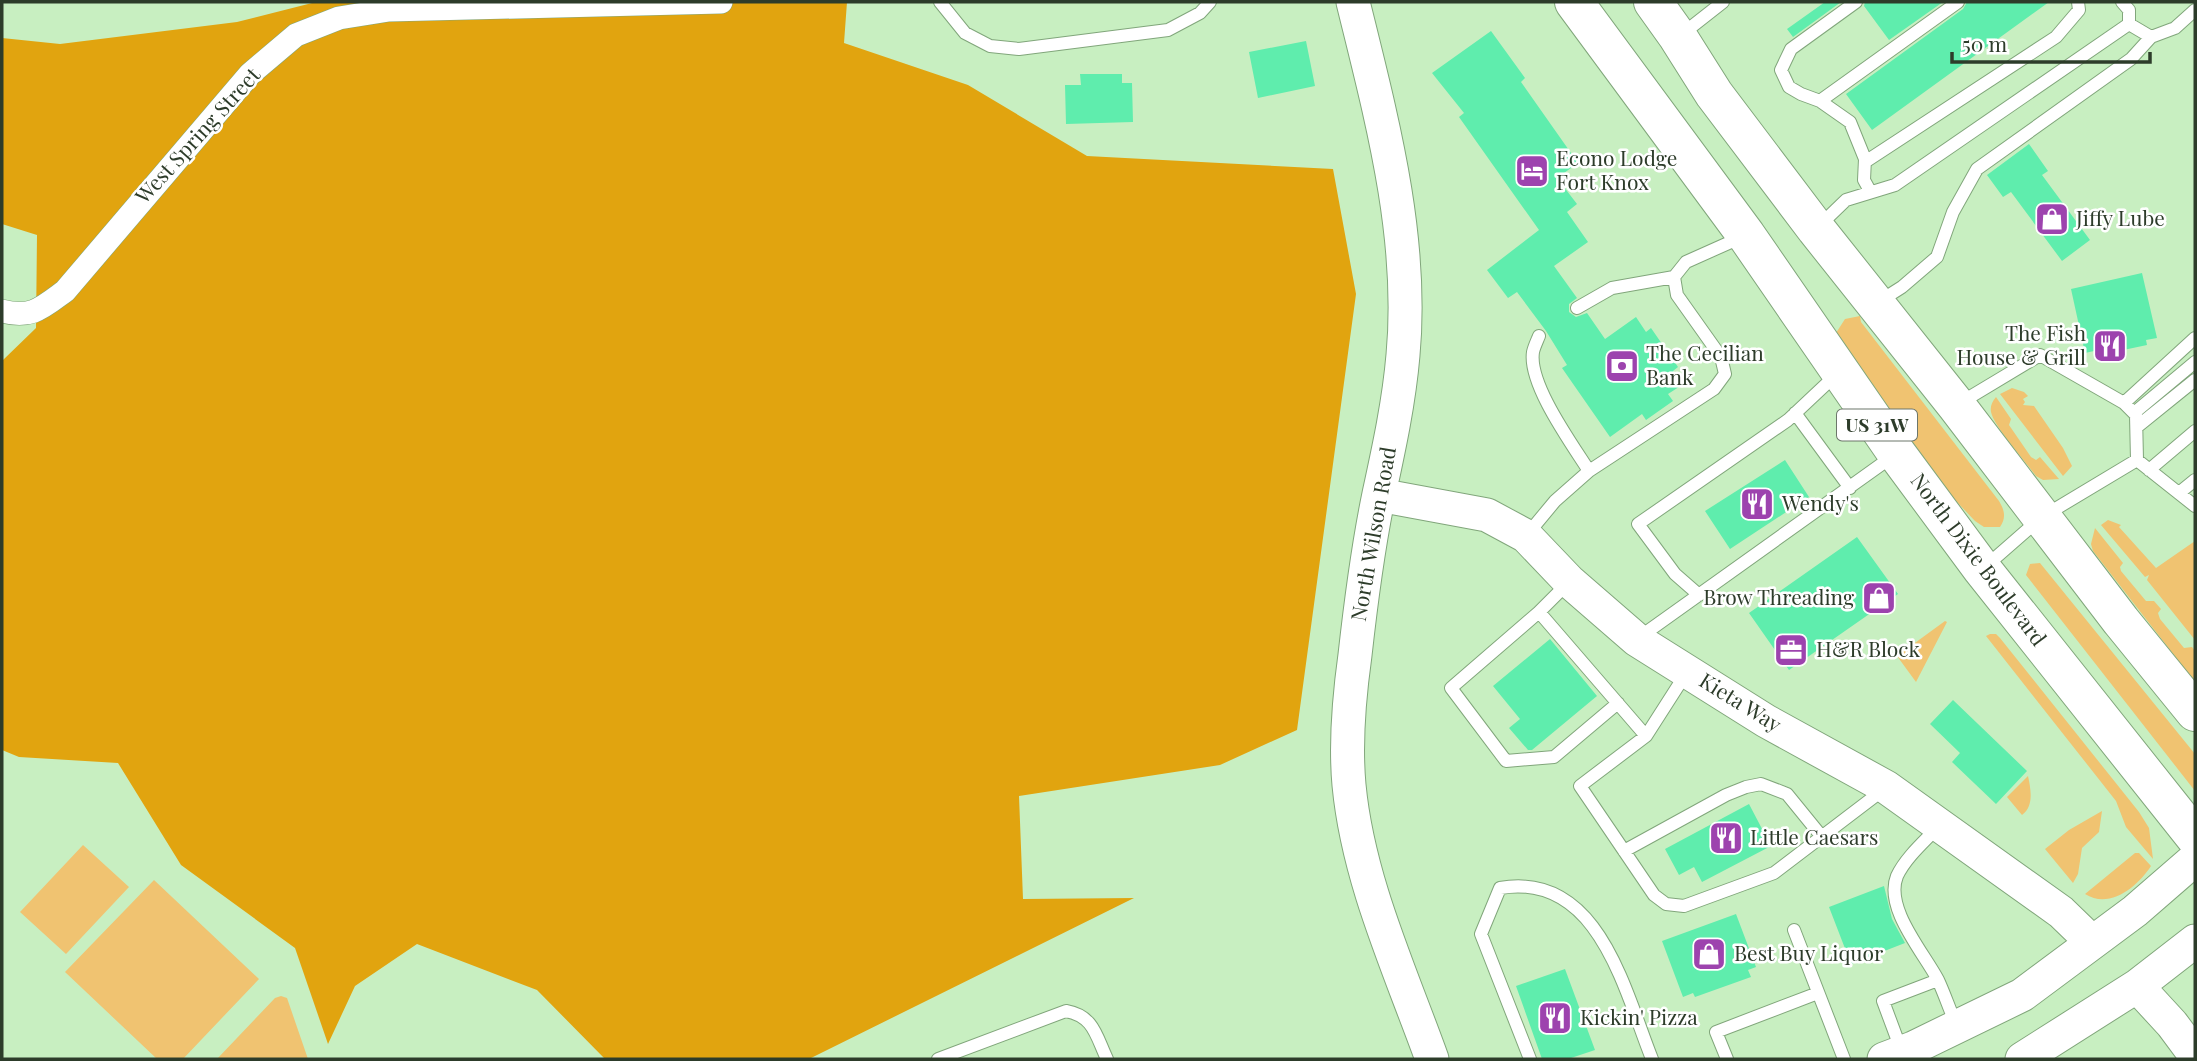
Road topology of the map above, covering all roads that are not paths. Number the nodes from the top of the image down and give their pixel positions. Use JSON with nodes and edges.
{"nodes":[{"id":1,"x":720,"y":2,"type":"edge"},
{"id":2,"x":940,"y":2,"type":"edge"},
{"id":3,"x":1210,"y":2,"type":"edge"},
{"id":4,"x":1353,"y":2,"type":"edge"},
{"id":5,"x":1574,"y":2,"type":"edge"},
{"id":6,"x":1653,"y":2,"type":"edge"},
{"id":7,"x":1723,"y":2,"type":"edge"},
{"id":8,"x":1856,"y":2,"type":"edge"},
{"id":9,"x":1958,"y":2,"type":"edge"},
{"id":10,"x":2078,"y":2,"type":"edge"},
{"id":11,"x":2122,"y":2,"type":"edge"},
{"id":12,"x":2195,"y":10,"type":"edge"},
{"id":13,"x":2129,"y":24,"type":"junction"},
{"id":14,"x":1678,"y":37,"type":"junction"},
{"id":15,"x":2151,"y":37,"type":"junction"},
{"id":16,"x":1821,"y":102,"type":"junction"},
{"id":17,"x":1865,"y":162,"type":"junction"},
{"id":18,"x":1870,"y":191,"type":"junction"},
{"id":19,"x":1816,"y":229,"type":"junction"},
{"id":20,"x":1746,"y":235,"type":"junction"},
{"id":21,"x":1674,"y":277,"type":"junction"},
{"id":22,"x":1875,"y":304,"type":"junction"},
{"id":23,"x":1577,"y":307,"type":"dead end"},
{"id":24,"x":2,"y":312,"type":"edge"},
{"id":25,"x":1539,"y":336,"type":"dead end"},
{"id":26,"x":2195,"y":338,"type":"edge"},
{"id":27,"x":2195,"y":362,"type":"edge"},
{"id":28,"x":1839,"y":371,"type":"junction"},
{"id":29,"x":2195,"y":380,"type":"edge"},
{"id":30,"x":2124,"y":403,"type":"junction"},
{"id":31,"x":1956,"y":405,"type":"junction"},
{"id":32,"x":1795,"y":413,"type":"junction"},
{"id":33,"x":2136,"y":420,"type":"junction"},
{"id":34,"x":2195,"y":431,"type":"edge"},
{"id":35,"x":1897,"y":454,"type":"junction"},
{"id":36,"x":2137,"y":460,"type":"junction"},
{"id":37,"x":2149,"y":470,"type":"junction"},
{"id":38,"x":1589,"y":471,"type":"junction"},
{"id":39,"x":2195,"y":480,"type":"edge"},
{"id":40,"x":1850,"y":488,"type":"junction"},
{"id":41,"x":2179,"y":494,"type":"junction"},
{"id":42,"x":1379,"y":495,"type":"junction"},
{"id":43,"x":2195,"y":506,"type":"edge"},
{"id":44,"x":2042,"y":517,"type":"junction"},
{"id":45,"x":1526,"y":536,"type":"junction"},
{"id":46,"x":1983,"y":569,"type":"junction"},
{"id":47,"x":1569,"y":581,"type":"junction"},
{"id":48,"x":1699,"y":595,"type":"junction"},
{"id":49,"x":1539,"y":612,"type":"junction"},
{"id":50,"x":1637,"y":640,"type":"junction"},
{"id":51,"x":1688,"y":671,"type":"junction"},
{"id":52,"x":1618,"y":704,"type":"junction"},
{"id":53,"x":2195,"y":712,"type":"edge"},
{"id":54,"x":1646,"y":736,"type":"junction"},
{"id":55,"x":1886,"y":787,"type":"junction"},
{"id":56,"x":1939,"y":825,"type":"junction"},
{"id":57,"x":1822,"y":837,"type":"junction"},
{"id":58,"x":2195,"y":837,"type":"edge"},
{"id":59,"x":1625,"y":851,"type":"junction"},
{"id":60,"x":2195,"y":859,"type":"edge"},
{"id":61,"x":1794,"y":930,"type":"dead end"},
{"id":62,"x":2195,"y":941,"type":"edge"},
{"id":63,"x":2092,"y":942,"type":"junction"},
{"id":64,"x":1938,"y":980,"type":"junction"},
{"id":65,"x":2137,"y":986,"type":"junction"},
{"id":66,"x":1818,"y":993,"type":"junction"},
{"id":67,"x":1957,"y":1027,"type":"junction"},
{"id":68,"x":2195,"y":1055,"type":"edge"},
{"id":69,"x":1893,"y":1056,"type":"edge"},
{"id":70,"x":938,"y":1059,"type":"edge"},
{"id":71,"x":1107,"y":1059,"type":"edge"},
{"id":72,"x":1432,"y":1059,"type":"edge"},
{"id":73,"x":1530,"y":1059,"type":"edge"},
{"id":74,"x":1652,"y":1059,"type":"edge"},
{"id":75,"x":1727,"y":1059,"type":"edge"},
{"id":76,"x":1844,"y":1059,"type":"edge"},
{"id":77,"x":2022,"y":1059,"type":"edge"}],
"edges":[{"from":1,"to":24,"type":"street","name":"West Spring Street"},
{"from":2,"to":3,"type":"lane"},
{"from":4,"to":42,"type":"main road","name":"North Wilson Road"},
{"from":5,"to":20,"type":"highway","name":"North Dixie Boulevard","number":"US 31W"},
{"from":6,"to":14,"type":"highway"},
{"from":7,"to":14,"type":"lane"},
{"from":8,"to":16,"type":"lane"},
{"from":9,"to":16,"type":"lane"},
{"from":10,"to":17,"type":"lane"},
{"from":11,"to":13,"type":"lane"},
{"from":12,"to":15,"type":"lane"},
{"from":13,"to":15,"type":"lane"},
{"from":13,"to":18,"type":"lane"},
{"from":14,"to":19,"type":"highway"},
{"from":15,"to":22,"type":"lane"},
{"from":16,"to":17,"type":"lane"},
{"from":17,"to":18,"type":"lane"},
{"from":18,"to":19,"type":"lane"},
{"from":19,"to":22,"type":"highway"},
{"from":20,"to":21,"type":"lane"},
{"from":20,"to":28,"type":"highway","name":"North Dixie Boulevard","number":"US 31W"},
{"from":21,"to":23,"type":"lane"},
{"from":21,"to":38,"type":"lane"},
{"from":22,"to":31,"type":"highway"},
{"from":25,"to":38,"type":"lane"},
{"from":26,"to":30,"type":"lane"},
{"from":27,"to":33,"type":"lane"},
{"from":28,"to":32,"type":"lane"},
{"from":28,"to":35,"type":"highway","name":"North Dixie Boulevard","number":"US 31W"},
{"from":29,"to":33,"type":"lane"},
{"from":30,"to":31,"type":"lane"},
{"from":30,"to":33,"type":"lane"},
{"from":31,"to":44,"type":"highway"},
{"from":32,"to":40,"type":"lane"},
{"from":32,"to":48,"type":"lane"},
{"from":33,"to":36,"type":"lane"},
{"from":34,"to":37,"type":"lane"},
{"from":35,"to":40,"type":"lane"},
{"from":35,"to":46,"type":"highway","name":"North Dixie Boulevard","number":"US 31W"},
{"from":36,"to":37,"type":"lane"},
{"from":36,"to":44,"type":"lane"},
{"from":37,"to":41,"type":"lane"},
{"from":38,"to":45,"type":"lane"},
{"from":39,"to":41,"type":"lane"},
{"from":40,"to":48,"type":"lane"},
{"from":41,"to":43,"type":"lane"},
{"from":42,"to":45,"type":"main road","name":"Kieta Way"},
{"from":42,"to":72,"type":"main road","name":"North Wilson Road"},
{"from":44,"to":46,"type":"lane"},
{"from":44,"to":53,"type":"highway"},
{"from":45,"to":47,"type":"main road","name":"Kieta Way"},
{"from":46,"to":58,"type":"highway","name":"North Dixie Boulevard","number":"US 31W"},
{"from":47,"to":49,"type":"lane"},
{"from":47,"to":50,"type":"main road","name":"Kieta Way"},
{"from":48,"to":50,"type":"lane"},
{"from":49,"to":52,"type":"lane"},
{"from":49,"to":52,"type":"lane"},
{"from":50,"to":51,"type":"main road","name":"Kieta Way"},
{"from":51,"to":54,"type":"lane"},
{"from":51,"to":55,"type":"main road","name":"Kieta Way"},
{"from":52,"to":54,"type":"lane"},
{"from":54,"to":59,"type":"lane"},
{"from":55,"to":56,"type":"main road","name":"Kieta Way"},
{"from":55,"to":57,"type":"lane"},
{"from":56,"to":63,"type":"main road","name":"Kieta Way"},
{"from":56,"to":64,"type":"lane"},
{"from":57,"to":59,"type":"lane"},
{"from":57,"to":59,"type":"lane"},
{"from":60,"to":63,"type":"main road"},
{"from":61,"to":66,"type":"lane"},
{"from":62,"to":65,"type":"main road"},
{"from":63,"to":67,"type":"main road"},
{"from":64,"to":67,"type":"lane"},
{"from":64,"to":69,"type":"lane"},
{"from":65,"to":68,"type":"main road"},
{"from":65,"to":77,"type":"main road"},
{"from":66,"to":75,"type":"lane"},
{"from":66,"to":76,"type":"lane"},
{"from":67,"to":69,"type":"main road"},
{"from":70,"to":71,"type":"lane"},
{"from":73,"to":74,"type":"lane"}]}
